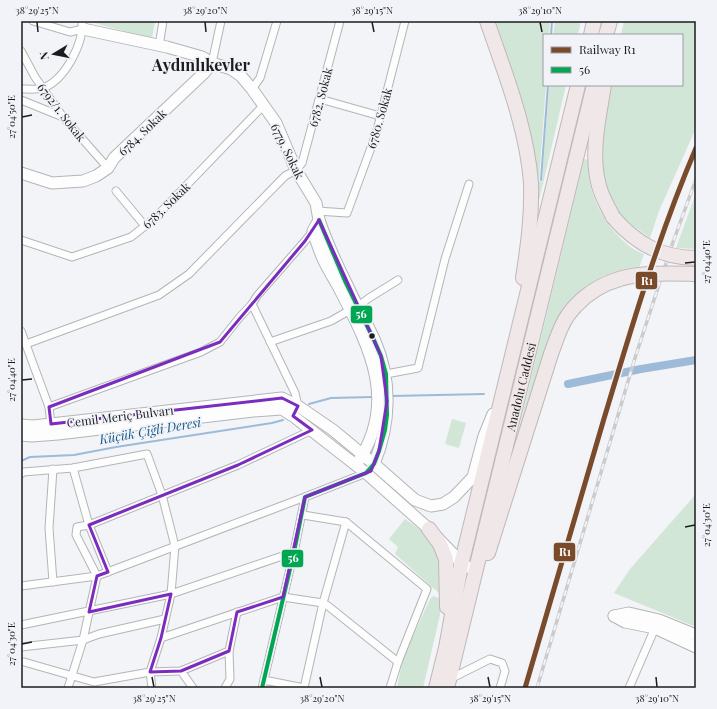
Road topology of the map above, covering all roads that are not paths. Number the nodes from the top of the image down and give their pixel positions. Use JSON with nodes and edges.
{"nodes":[{"id":1,"x":33,"y":21,"type":"edge"},
{"id":2,"x":163,"y":21,"type":"edge"},
{"id":3,"x":221,"y":21,"type":"edge"},
{"id":4,"x":277,"y":21,"type":"edge"},
{"id":5,"x":340,"y":21,"type":"edge"},
{"id":6,"x":405,"y":21,"type":"edge"},
{"id":7,"x":487,"y":21,"type":"edge"},
{"id":8,"x":594,"y":21,"type":"edge"},
{"id":9,"x":610,"y":21,"type":"edge"},
{"id":10,"x":614,"y":21,"type":"edge"},
{"id":11,"x":82,"y":25,"type":"edge"},
{"id":12,"x":591,"y":34,"type":"edge"},
{"id":13,"x":606,"y":34,"type":"edge"},
{"id":14,"x":612,"y":34,"type":"edge"},
{"id":15,"x":159,"y":46,"type":"junction"},
{"id":16,"x":21,"y":51,"type":"edge"},
{"id":17,"x":212,"y":63,"type":"junction"},
{"id":18,"x":578,"y":86,"type":"edge"},
{"id":19,"x":594,"y":86,"type":"edge"},
{"id":20,"x":604,"y":86,"type":"edge"},
{"id":21,"x":42,"y":88,"type":"junction"},
{"id":22,"x":21,"y":89,"type":"edge"},
{"id":23,"x":252,"y":89,"type":"junction"},
{"id":24,"x":320,"y":99,"type":"junction"},
{"id":25,"x":21,"y":100,"type":"edge"},
{"id":26,"x":263,"y":106,"type":"junction"},
{"id":27,"x":380,"y":116,"type":"junction"},
{"id":28,"x":63,"y":117,"type":"junction"},
{"id":29,"x":108,"y":168,"type":"junction"},
{"id":30,"x":296,"y":170,"type":"junction"},
{"id":31,"x":21,"y":173,"type":"edge"},
{"id":32,"x":469,"y":184,"type":"dead end"},
{"id":33,"x":116,"y":191,"type":"dead end"},
{"id":34,"x":318,"y":215,"type":"junction"},
{"id":35,"x":145,"y":226,"type":"junction"},
{"id":36,"x":313,"y":231,"type":"junction"},
{"id":37,"x":21,"y":240,"type":"edge"},
{"id":38,"x":696,"y":258,"type":"edge"},
{"id":39,"x":696,"y":274,"type":"edge"},
{"id":40,"x":398,"y":280,"type":"dead end"},
{"id":41,"x":252,"y":304,"type":"junction"},
{"id":42,"x":354,"y":308,"type":"junction"},
{"id":43,"x":521,"y":321,"type":"junction"},
{"id":44,"x":21,"y":330,"type":"edge"},
{"id":45,"x":270,"y":342,"type":"junction"},
{"id":46,"x":26,"y":344,"type":"junction"},
{"id":47,"x":386,"y":374,"type":"junction"},
{"id":48,"x":508,"y":376,"type":"junction"},
{"id":49,"x":382,"y":386,"type":"junction"},
{"id":50,"x":49,"y":407,"type":"junction"},
{"id":51,"x":382,"y":408,"type":"junction"},
{"id":52,"x":296,"y":411,"type":"junction"},
{"id":53,"x":51,"y":424,"type":"junction"},
{"id":54,"x":21,"y":425,"type":"edge"},
{"id":55,"x":312,"y":430,"type":"junction"},
{"id":56,"x":21,"y":435,"type":"edge"},
{"id":57,"x":363,"y":455,"type":"junction"},
{"id":58,"x":374,"y":464,"type":"junction"},
{"id":59,"x":356,"y":465,"type":"junction"},
{"id":60,"x":72,"y":468,"type":"junction"},
{"id":61,"x":53,"y":469,"type":"junction"},
{"id":62,"x":366,"y":473,"type":"junction"},
{"id":63,"x":21,"y":474,"type":"edge"},
{"id":64,"x":162,"y":495,"type":"junction"},
{"id":65,"x":306,"y":497,"type":"junction"},
{"id":66,"x":302,"y":515,"type":"junction"},
{"id":67,"x":346,"y":522,"type":"junction"},
{"id":68,"x":89,"y":525,"type":"junction"},
{"id":69,"x":429,"y":529,"type":"junction"},
{"id":70,"x":175,"y":546,"type":"junction"},
{"id":71,"x":294,"y":552,"type":"junction"},
{"id":72,"x":461,"y":565,"type":"junction"},
{"id":73,"x":476,"y":569,"type":"junction"},
{"id":74,"x":108,"y":572,"type":"junction"},
{"id":75,"x":97,"y":576,"type":"junction"},
{"id":76,"x":53,"y":582,"type":"junction"},
{"id":77,"x":21,"y":586,"type":"edge"},
{"id":78,"x":171,"y":594,"type":"junction"},
{"id":79,"x":283,"y":597,"type":"junction"},
{"id":80,"x":323,"y":603,"type":"junction"},
{"id":81,"x":89,"y":612,"type":"junction"},
{"id":82,"x":237,"y":612,"type":"junction"},
{"id":83,"x":165,"y":619,"type":"junction"},
{"id":84,"x":21,"y":625,"type":"edge"},
{"id":85,"x":655,"y":628,"type":"junction"},
{"id":86,"x":696,"y":635,"type":"edge"},
{"id":87,"x":161,"y":638,"type":"junction"},
{"id":88,"x":83,"y":640,"type":"junction"},
{"id":89,"x":21,"y":647,"type":"edge"},
{"id":90,"x":696,"y":647,"type":"edge"},
{"id":91,"x":446,"y":648,"type":"junction"},
{"id":92,"x":229,"y":651,"type":"junction"},
{"id":93,"x":24,"y":662,"type":"dead end"},
{"id":94,"x":398,"y":662,"type":"junction"},
{"id":95,"x":181,"y":671,"type":"junction"},
{"id":96,"x":150,"y":672,"type":"junction"},
{"id":97,"x":71,"y":676,"type":"junction"},
{"id":98,"x":264,"y":680,"type":"junction"},
{"id":99,"x":448,"y":683,"type":"edge"},
{"id":100,"x":68,"y":688,"type":"edge"},
{"id":101,"x":152,"y":688,"type":"edge"},
{"id":102,"x":193,"y":688,"type":"edge"},
{"id":103,"x":225,"y":688,"type":"edge"},
{"id":104,"x":262,"y":688,"type":"edge"},
{"id":105,"x":304,"y":688,"type":"edge"},
{"id":106,"x":390,"y":688,"type":"edge"},
{"id":107,"x":436,"y":688,"type":"edge"},
{"id":108,"x":500,"y":688,"type":"edge"},
{"id":109,"x":629,"y":688,"type":"edge"}],
"edges":[{"from":1,"to":11,"type":"street","name":"6779. Sokak"},
{"from":2,"to":15,"type":"street"},
{"from":3,"to":17,"type":"street","name":"6784. Sokak"},
{"from":4,"to":23,"type":"street"},
{"from":5,"to":24,"type":"street","name":"6782. Sokak"},
{"from":6,"to":27,"type":"street","name":"6780. Sokak"},
{"from":7,"to":43,"type":"highway"},
{"from":8,"to":12,"type":"highway"},
{"from":9,"to":13,"type":"highway"},
{"from":10,"to":14,"type":"highway"},
{"from":11,"to":15,"type":"street","name":"6779. Sokak"},
{"from":11,"to":21,"type":"street"},
{"from":15,"to":17,"type":"street","name":"6779. Sokak"},
{"from":16,"to":21,"type":"street","name":"6792/1. Sokak"},
{"from":17,"to":23,"type":"street","name":"6779. Sokak"},
{"from":17,"to":29,"type":"street","name":"6784. Sokak"},
{"from":18,"to":43,"type":"highway","name":"Anadolu Caddesi"},
{"from":19,"to":73,"type":"highway","name":"Anadolu Caddesi"},
{"from":20,"to":38,"type":"highway","bridge":true},
{"from":21,"to":22,"type":"street"},
{"from":21,"to":28,"type":"street","name":"6792/1. Sokak"},
{"from":23,"to":26,"type":"street","name":"6779. Sokak"},
{"from":24,"to":27,"type":"street"},
{"from":24,"to":30,"type":"street","name":"6782. Sokak"},
{"from":25,"to":28,"type":"street"},
{"from":26,"to":30,"type":"street","name":"6779. Sokak"},
{"from":26,"to":35,"type":"street","name":"6783. Sokak"},
{"from":27,"to":34,"type":"street","name":"6780. Sokak"},
{"from":28,"to":29,"type":"street","name":"6792/1. Sokak"},
{"from":29,"to":31,"type":"street","name":"6784. Sokak"},
{"from":30,"to":34,"type":"street","name":"6779. Sokak"},
{"from":30,"to":46,"type":"street"},
{"from":32,"to":47,"type":"street"},
{"from":33,"to":35,"type":"street"},
{"from":34,"to":36,"type":"street"},
{"from":34,"to":42,"type":"street","name":"6779. Sokak"},
{"from":35,"to":37,"type":"street","name":"6783. Sokak"},
{"from":36,"to":41,"type":"street"},
{"from":36,"to":42,"type":"street"},
{"from":39,"to":73,"type":"highway","bridge":true},
{"from":40,"to":42,"type":"street"},
{"from":41,"to":45,"type":"street"},
{"from":41,"to":50,"type":"street"},
{"from":42,"to":45,"type":"street"},
{"from":42,"to":47,"type":"street"},
{"from":42,"to":49,"type":"street"},
{"from":43,"to":48,"type":"highway","name":"Anadolu Caddesi"},
{"from":44,"to":46,"type":"street"},
{"from":45,"to":52,"type":"street"},
{"from":46,"to":50,"type":"street"},
{"from":47,"to":49,"type":"street"},
{"from":48,"to":58,"type":"street","name":"Cemil Meriç Bulvarı"},
{"from":48,"to":72,"type":"highway","name":"Anadolu Caddesi"},
{"from":49,"to":51,"type":"street"},
{"from":50,"to":53,"type":"street"},
{"from":51,"to":57,"type":"street"},
{"from":51,"to":58,"type":"street"},
{"from":52,"to":53,"type":"street","name":"Cemil Meriç Bulvarı"},
{"from":52,"to":55,"type":"street","name":"Cemil Meriç Bulvarı"},
{"from":52,"to":56,"type":"street","name":"Cemil Meriç Bulvarı"},
{"from":52,"to":57,"type":"street","name":"Cemil Meriç Bulvarı"},
{"from":53,"to":54,"type":"street","name":"Cemil Meriç Bulvarı"},
{"from":55,"to":59,"type":"street","name":"Cemil Meriç Bulvarı"},
{"from":55,"to":64,"type":"street"},
{"from":57,"to":58,"type":"street","name":"Cemil Meriç Bulvarı"},
{"from":57,"to":59,"type":"street"},
{"from":58,"to":62,"type":"street"},
{"from":59,"to":62,"type":"street","name":"Cemil Meriç Bulvarı"},
{"from":60,"to":61,"type":"street"},
{"from":60,"to":64,"type":"street"},
{"from":60,"to":68,"type":"street"},
{"from":61,"to":63,"type":"street"},
{"from":61,"to":76,"type":"street"},
{"from":62,"to":65,"type":"street"},
{"from":62,"to":69,"type":"street","name":"Cemil Meriç Bulvarı"},
{"from":64,"to":68,"type":"street"},
{"from":64,"to":70,"type":"street"},
{"from":65,"to":66,"type":"street"},
{"from":65,"to":70,"type":"street"},
{"from":66,"to":67,"type":"street"},
{"from":66,"to":71,"type":"street"},
{"from":67,"to":80,"type":"street"},
{"from":67,"to":94,"type":"street"},
{"from":68,"to":74,"type":"street"},
{"from":68,"to":75,"type":"street"},
{"from":69,"to":72,"type":"street","name":"Cemil Meriç Bulvarı"},
{"from":69,"to":91,"type":"highway"},
{"from":70,"to":74,"type":"street"},
{"from":70,"to":78,"type":"street"},
{"from":71,"to":78,"type":"street"},
{"from":71,"to":79,"type":"street"},
{"from":72,"to":73,"type":"street"},
{"from":72,"to":91,"type":"highway","name":"Anadolu Caddesi"},
{"from":73,"to":99,"type":"highway","name":"Anadolu Caddesi"},
{"from":74,"to":75,"type":"street"},
{"from":75,"to":76,"type":"street"},
{"from":75,"to":81,"type":"street"},
{"from":76,"to":77,"type":"street"},
{"from":78,"to":81,"type":"street"},
{"from":78,"to":83,"type":"street"},
{"from":79,"to":80,"type":"street"},
{"from":79,"to":82,"type":"street"},
{"from":79,"to":98,"type":"street"},
{"from":80,"to":94,"type":"street"},
{"from":80,"to":105,"type":"street"},
{"from":81,"to":84,"type":"street"},
{"from":81,"to":88,"type":"street"},
{"from":82,"to":87,"type":"street"},
{"from":82,"to":92,"type":"street"},
{"from":83,"to":87,"type":"street"},
{"from":83,"to":88,"type":"street"},
{"from":85,"to":86,"type":"street"},
{"from":85,"to":90,"type":"street"},
{"from":85,"to":109,"type":"street"},
{"from":87,"to":96,"type":"street"},
{"from":88,"to":89,"type":"street"},
{"from":88,"to":97,"type":"street"},
{"from":91,"to":107,"type":"highway","name":"Anadolu Caddesi"},
{"from":92,"to":95,"type":"street"},
{"from":92,"to":103,"type":"street"},
{"from":93,"to":97,"type":"street"},
{"from":94,"to":106,"type":"street"},
{"from":95,"to":96,"type":"street"},
{"from":95,"to":102,"type":"street"},
{"from":96,"to":97,"type":"street"},
{"from":96,"to":101,"type":"street"},
{"from":97,"to":100,"type":"street"},
{"from":98,"to":104,"type":"street"},
{"from":98,"to":105,"type":"street"},
{"from":99,"to":108,"type":"street"}]}
